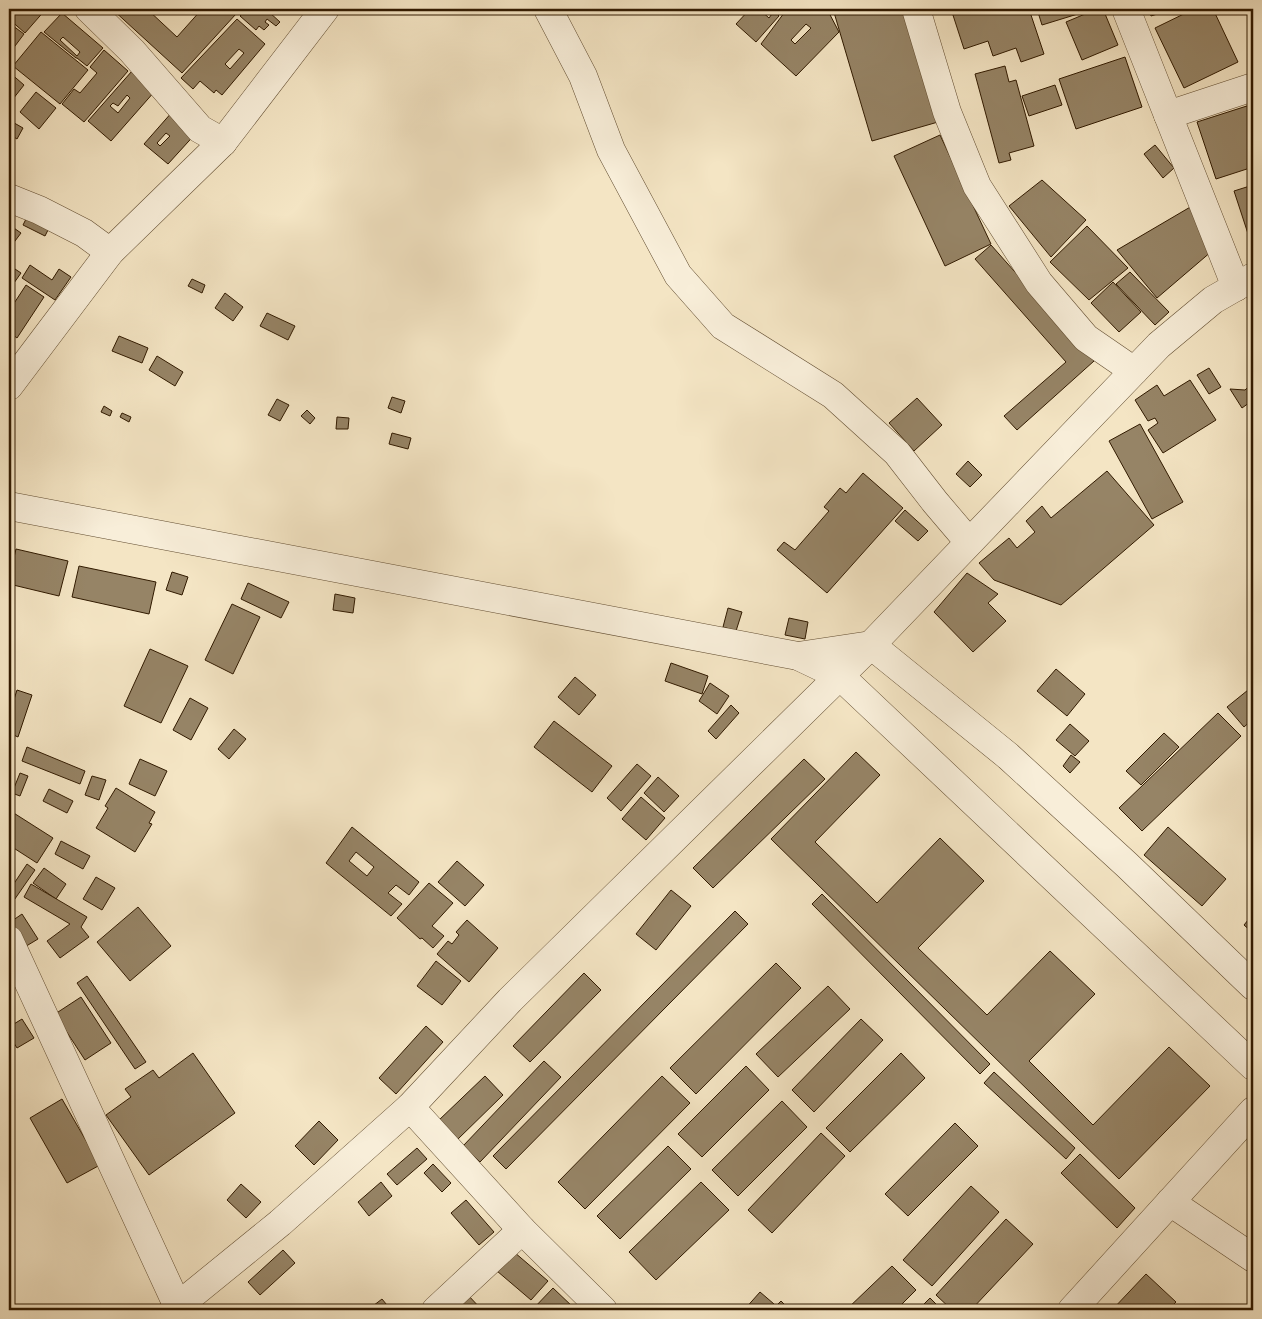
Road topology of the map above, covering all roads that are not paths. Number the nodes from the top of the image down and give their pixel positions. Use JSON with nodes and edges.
{"nodes":[{"id":1,"x":89,"y":9,"type":"edge"},
{"id":2,"x":548,"y":9,"type":"edge"},
{"id":3,"x":916,"y":9,"type":"edge"},
{"id":4,"x":1126,"y":9,"type":"edge"},
{"id":5,"x":322,"y":10,"type":"edge"},
{"id":6,"x":1253,"y":87,"type":"edge"},
{"id":7,"x":1168,"y":115,"type":"junction"},
{"id":8,"x":223,"y":142,"type":"junction"},
{"id":9,"x":9,"y":198,"type":"edge"},
{"id":10,"x":110,"y":252,"type":"junction"},
{"id":11,"x":1244,"y":282,"type":"edge"},
{"id":12,"x":1134,"y":371,"type":"junction"},
{"id":13,"x":9,"y":386,"type":"edge"},
{"id":14,"x":9,"y":506,"type":"edge"},
{"id":15,"x":967,"y":545,"type":"junction"},
{"id":16,"x":871,"y":645,"type":"junction"},
{"id":17,"x":798,"y":656,"type":"junction"},
{"id":18,"x":840,"y":676,"type":"junction"},
{"id":19,"x":9,"y":940,"type":"edge"},
{"id":20,"x":1253,"y":986,"type":"edge"},
{"id":21,"x":1253,"y":1066,"type":"edge"},
{"id":22,"x":410,"y":1107,"type":"junction"},
{"id":23,"x":1253,"y":1111,"type":"edge"},
{"id":24,"x":1170,"y":1202,"type":"junction"},
{"id":25,"x":522,"y":1230,"type":"junction"},
{"id":26,"x":1253,"y":1258,"type":"edge"},
{"id":27,"x":176,"y":1308,"type":"edge"},
{"id":28,"x":436,"y":1310,"type":"edge"},
{"id":29,"x":603,"y":1310,"type":"edge"},
{"id":30,"x":1072,"y":1310,"type":"edge"}],
"edges":[{"from":1,"to":8,"type":"street"},
{"from":2,"to":15,"type":"street"},
{"from":3,"to":12,"type":"street"},
{"from":4,"to":7,"type":"street"},
{"from":5,"to":8,"type":"street"},
{"from":6,"to":7,"type":"street"},
{"from":7,"to":11,"type":"street"},
{"from":8,"to":10,"type":"street"},
{"from":9,"to":10,"type":"street"},
{"from":10,"to":13,"type":"street"},
{"from":11,"to":12,"type":"street"},
{"from":12,"to":15,"type":"street"},
{"from":14,"to":17,"type":"street"},
{"from":15,"to":16,"type":"street"},
{"from":16,"to":17,"type":"street"},
{"from":16,"to":18,"type":"street"},
{"from":16,"to":20,"type":"street"},
{"from":17,"to":18,"type":"street"},
{"from":18,"to":21,"type":"street"},
{"from":18,"to":22,"type":"street"},
{"from":19,"to":27,"type":"street"},
{"from":22,"to":25,"type":"street"},
{"from":22,"to":27,"type":"street"},
{"from":23,"to":24,"type":"street"},
{"from":24,"to":26,"type":"street"},
{"from":24,"to":30,"type":"street"},
{"from":25,"to":28,"type":"street"},
{"from":25,"to":29,"type":"street"}]}
